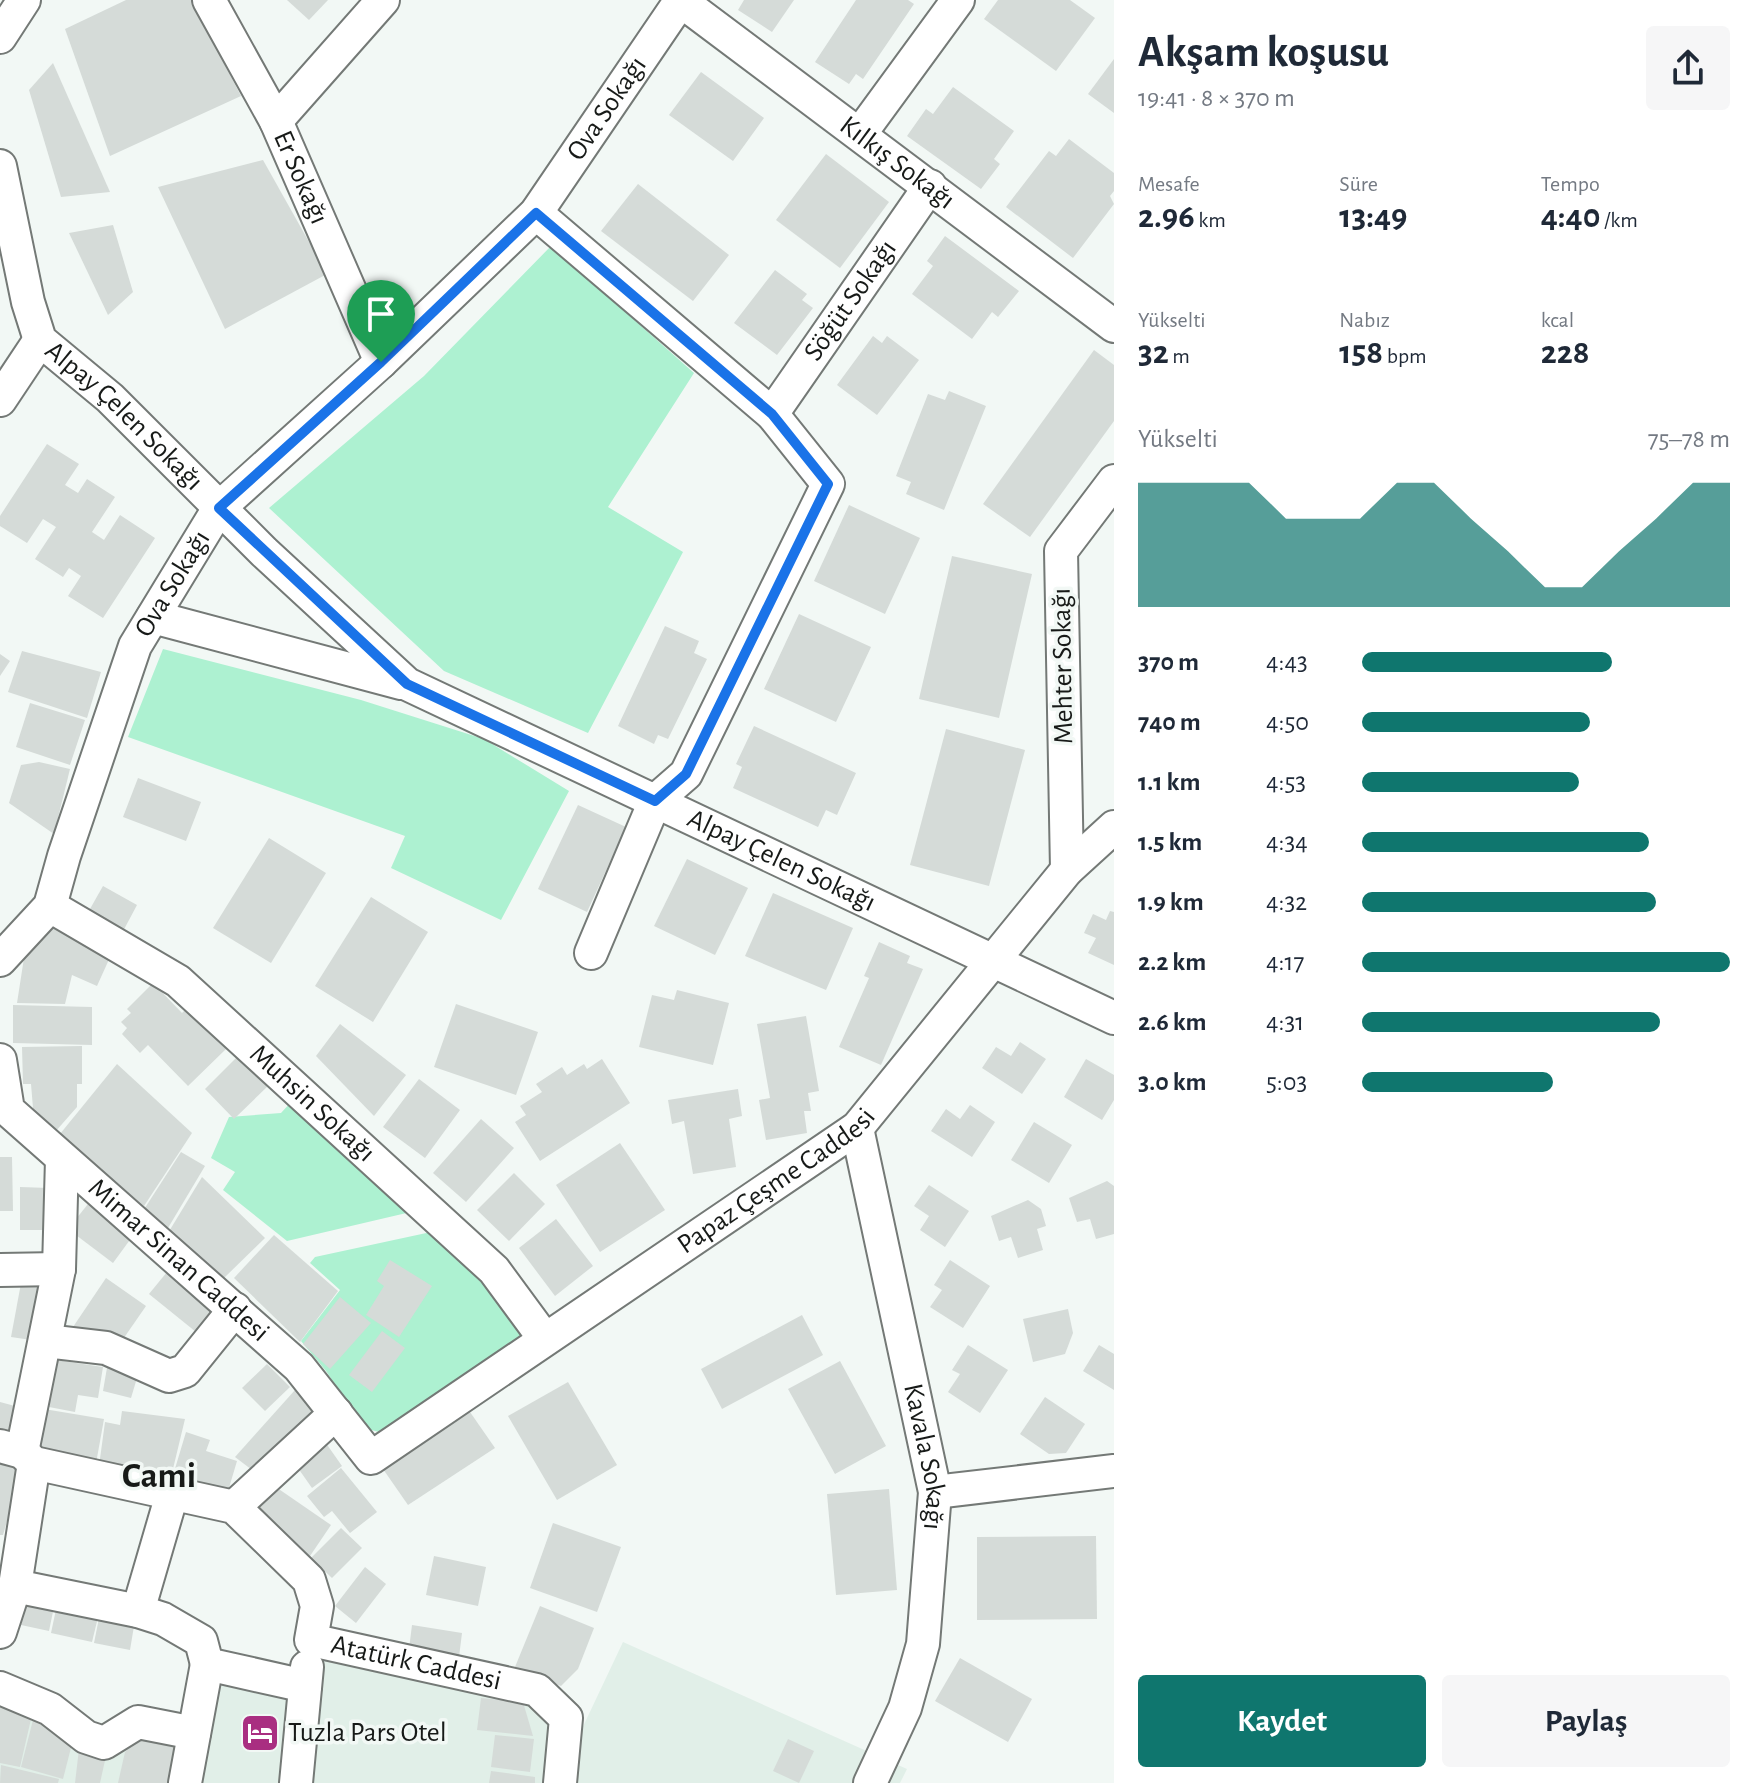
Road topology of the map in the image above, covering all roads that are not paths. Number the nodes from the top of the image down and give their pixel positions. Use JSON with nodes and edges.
{"nodes":[{"id":1,"x":24,"y":0,"type":"edge"},
{"id":2,"x":209,"y":0,"type":"edge"},
{"id":3,"x":383,"y":0,"type":"edge"},
{"id":4,"x":681,"y":0,"type":"edge"},
{"id":5,"x":958,"y":0,"type":"edge"},
{"id":6,"x":0,"y":37,"type":"edge"},
{"id":7,"x":276,"y":121,"type":"junction"},
{"id":8,"x":860,"y":134,"type":"junction"},
{"id":9,"x":0,"y":166,"type":"edge"},
{"id":10,"x":930,"y":186,"type":"junction"},
{"id":11,"x":536,"y":213,"type":"junction"},
{"id":12,"x":1114,"y":326,"type":"edge"},
{"id":13,"x":40,"y":340,"type":"junction"},
{"id":14,"x":381,"y":362,"type":"junction"},
{"id":15,"x":0,"y":400,"type":"edge"},
{"id":16,"x":772,"y":414,"type":"junction"},
{"id":17,"x":1114,"y":481,"type":"edge"},
{"id":18,"x":219,"y":508,"type":"junction"},
{"id":19,"x":153,"y":617,"type":"junction"},
{"id":20,"x":407,"y":684,"type":"junction"},
{"id":21,"x":655,"y":801,"type":"junction"},
{"id":22,"x":1114,"y":827,"type":"edge"},
{"id":23,"x":1067,"y":870,"type":"junction"},
{"id":24,"x":50,"y":906,"type":"junction"},
{"id":25,"x":591,"y":953,"type":"dead end"},
{"id":26,"x":0,"y":960,"type":"edge"},
{"id":27,"x":991,"y":960,"type":"junction"},
{"id":28,"x":1114,"y":1018,"type":"edge"},
{"id":29,"x":0,"y":1060,"type":"edge"},
{"id":30,"x":857,"y":1128,"type":"junction"},
{"id":31,"x":10,"y":1129,"type":"edge"},
{"id":32,"x":62,"y":1159,"type":"junction"},
{"id":33,"x":59,"y":1269,"type":"junction"},
{"id":34,"x":0,"y":1270,"type":"edge"},
{"id":35,"x":235,"y":1309,"type":"junction"},
{"id":36,"x":544,"y":1338,"type":"junction"},
{"id":37,"x":46,"y":1341,"type":"junction"},
{"id":38,"x":336,"y":1413,"type":"junction"},
{"id":39,"x":19,"y":1454,"type":"edge"},
{"id":40,"x":371,"y":1458,"type":"joint"},
{"id":41,"x":1114,"y":1471,"type":"edge"},
{"id":42,"x":173,"y":1491,"type":"junction"},
{"id":43,"x":935,"y":1492,"type":"junction"},
{"id":44,"x":234,"y":1507,"type":"junction"},
{"id":45,"x":15,"y":1586,"type":"junction"},
{"id":46,"x":138,"y":1611,"type":"junction"},
{"id":47,"x":0,"y":1632,"type":"edge"},
{"id":48,"x":311,"y":1640,"type":"junction"},
{"id":49,"x":207,"y":1664,"type":"junction"},
{"id":50,"x":305,"y":1686,"type":"junction"},
{"id":51,"x":0,"y":1688,"type":"edge"},
{"id":52,"x":194,"y":1733,"type":"junction"},
{"id":53,"x":185,"y":1783,"type":"edge"},
{"id":54,"x":296,"y":1783,"type":"edge"},
{"id":55,"x":560,"y":1783,"type":"edge"},
{"id":56,"x":870,"y":1783,"type":"edge"}],
"edges":[{"from":1,"to":6,"type":"street"},
{"from":2,"to":7,"type":"street","name":"Er Sokağı"},
{"from":3,"to":7,"type":"street"},
{"from":4,"to":8,"type":"street","name":"Kılkış Sokağı"},
{"from":4,"to":11,"type":"street","name":"Ova Sokağı"},
{"from":5,"to":8,"type":"street"},
{"from":7,"to":14,"type":"street","name":"Er Sokağı"},
{"from":8,"to":10,"type":"street","name":"Kılkış Sokağı"},
{"from":9,"to":13,"type":"street","name":"Alpay Çelen Sokağı"},
{"from":10,"to":12,"type":"street","name":"Kılkış Sokağı"},
{"from":10,"to":16,"type":"street","name":"Söğüt Sokağı"},
{"from":11,"to":14,"type":"street","name":"Ova Sokağı"},
{"from":11,"to":16,"type":"street"},
{"from":13,"to":15,"type":"street"},
{"from":13,"to":18,"type":"street","name":"Alpay Çelen Sokağı"},
{"from":14,"to":18,"type":"street","name":"Ova Sokağı"},
{"from":16,"to":21,"type":"street"},
{"from":17,"to":23,"type":"street","name":"Mehter Sokağı"},
{"from":18,"to":19,"type":"street","name":"Ova Sokağı"},
{"from":18,"to":20,"type":"street","name":"Alpay Çelen Sokağı"},
{"from":19,"to":20,"type":"street","name":"Alpay Çelen Sokağı"},
{"from":19,"to":24,"type":"street","name":"Ova Sokağı"},
{"from":20,"to":21,"type":"street","name":"Alpay Çelen Sokağı"},
{"from":21,"to":25,"type":"street"},
{"from":21,"to":27,"type":"street","name":"Alpay Çelen Sokağı"},
{"from":22,"to":23,"type":"street","name":"Papaz Çeşme Caddesi"},
{"from":23,"to":27,"type":"street","name":"Papaz Çeşme Caddesi"},
{"from":24,"to":26,"type":"street"},
{"from":24,"to":36,"type":"street","name":"Muhsin Sokağı"},
{"from":27,"to":28,"type":"street","name":"Alpay Çelen Sokağı"},
{"from":27,"to":30,"type":"street","name":"Papaz Çeşme Caddesi"},
{"from":29,"to":31,"type":"street","name":"Mimar Sinan Caddesi"},
{"from":30,"to":36,"type":"street","name":"Papaz Çeşme Caddesi"},
{"from":30,"to":43,"type":"street","name":"Kavala Sokağı"},
{"from":31,"to":32,"type":"street","name":"Mimar Sinan Caddesi"},
{"from":32,"to":33,"type":"street"},
{"from":32,"to":35,"type":"street","name":"Mimar Sinan Caddesi"},
{"from":33,"to":34,"type":"street"},
{"from":33,"to":37,"type":"street"},
{"from":35,"to":37,"type":"street"},
{"from":35,"to":38,"type":"street","name":"Mimar Sinan Caddesi"},
{"from":36,"to":40,"type":"street","name":"Papaz Çeşme Caddesi"},
{"from":37,"to":39,"type":"street"},
{"from":38,"to":40,"type":"street","name":"Mimar Sinan Caddesi"},
{"from":38,"to":44,"type":"street"},
{"from":39,"to":42,"type":"street","name":"Atatürk Caddesi"},
{"from":39,"to":45,"type":"street"},
{"from":41,"to":43,"type":"street"},
{"from":42,"to":44,"type":"street","name":"Atatürk Caddesi"},
{"from":42,"to":46,"type":"street"},
{"from":43,"to":56,"type":"street","name":"Kavala Sokağı"},
{"from":44,"to":48,"type":"street","name":"Atatürk Caddesi"},
{"from":45,"to":46,"type":"street"},
{"from":45,"to":47,"type":"street"},
{"from":46,"to":49,"type":"street"},
{"from":48,"to":50,"type":"street"},
{"from":48,"to":55,"type":"street","name":"Atatürk Caddesi"},
{"from":49,"to":50,"type":"street"},
{"from":49,"to":52,"type":"street"},
{"from":50,"to":54,"type":"street"},
{"from":51,"to":52,"type":"street"},
{"from":52,"to":53,"type":"street"}]}
